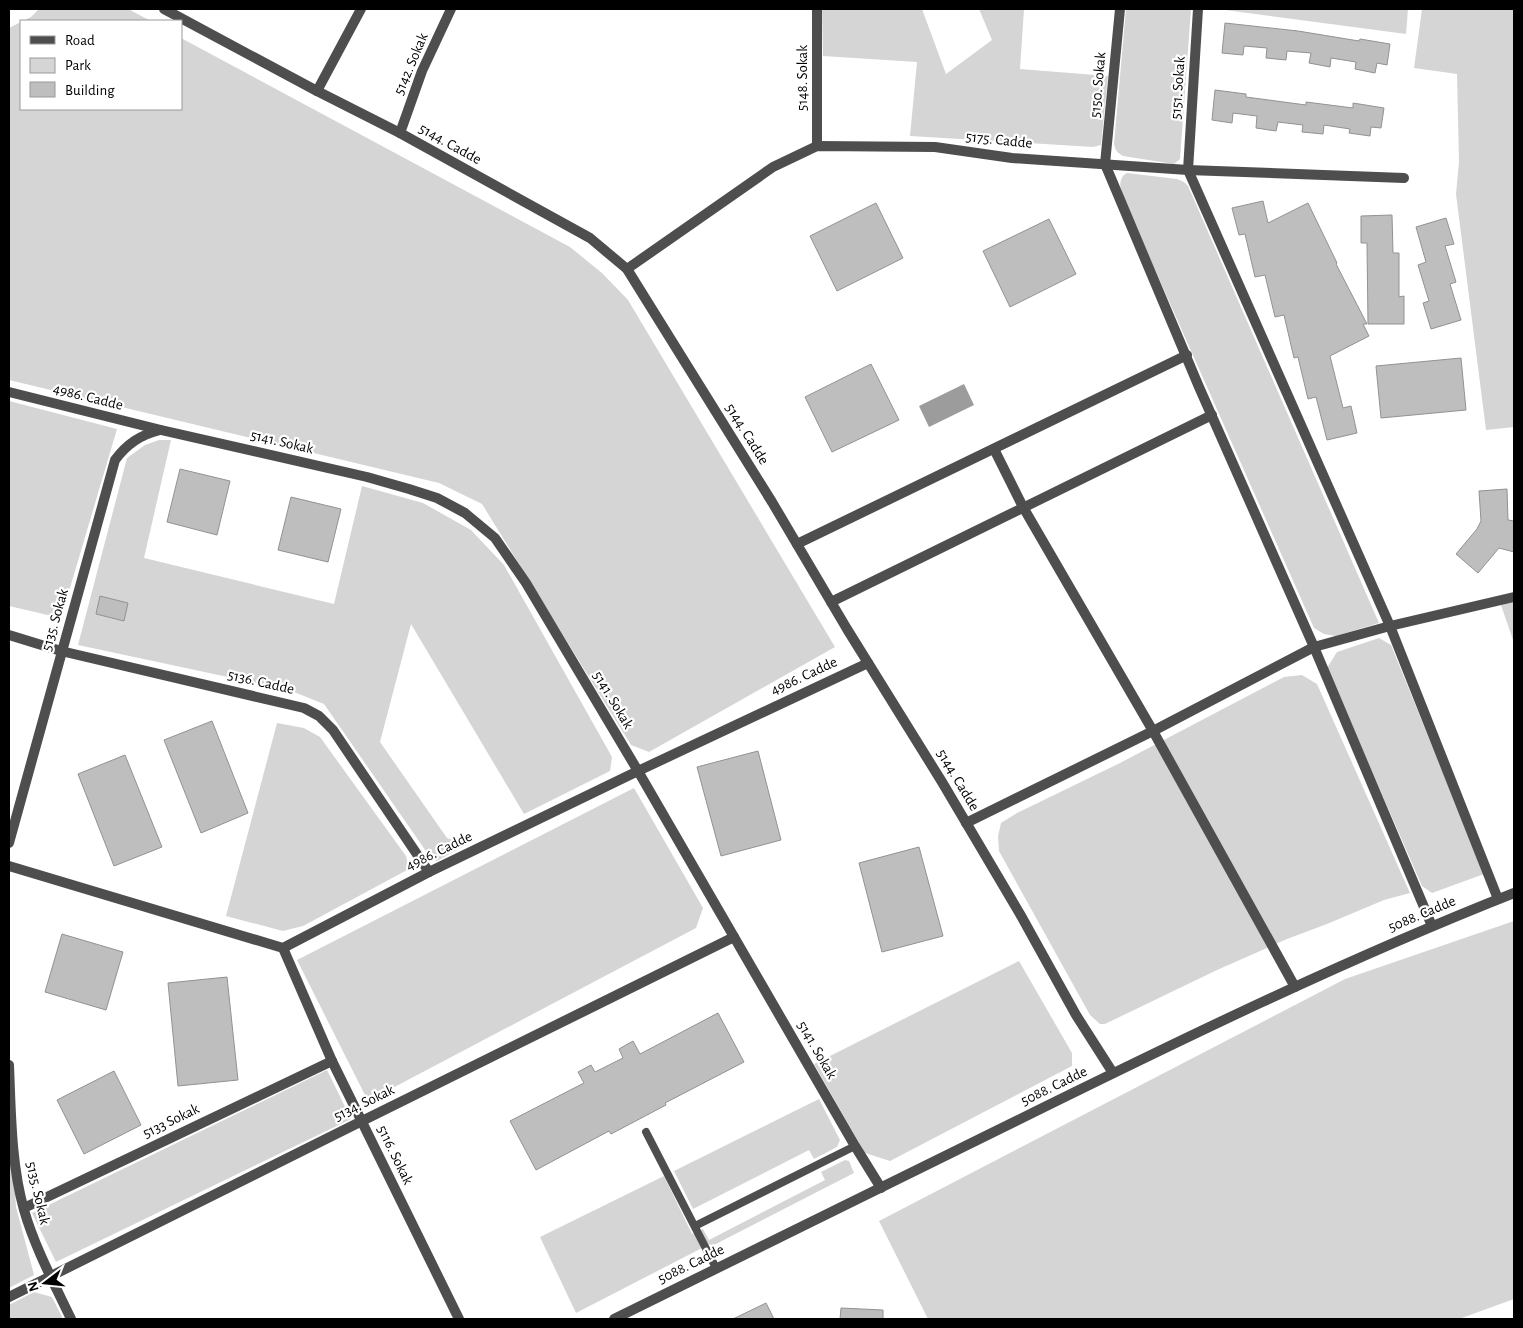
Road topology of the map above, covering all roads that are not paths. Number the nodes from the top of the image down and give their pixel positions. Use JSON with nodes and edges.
{"nodes":[{"id":1,"x":164,"y":9,"type":"edge"},
{"id":2,"x":361,"y":9,"type":"edge"},
{"id":3,"x":451,"y":9,"type":"edge"},
{"id":4,"x":817,"y":9,"type":"edge"},
{"id":5,"x":1120,"y":9,"type":"edge"},
{"id":6,"x":1198,"y":9,"type":"edge"},
{"id":7,"x":317,"y":91,"type":"junction"},
{"id":8,"x":400,"y":132,"type":"junction"},
{"id":9,"x":817,"y":146,"type":"junction"},
{"id":10,"x":1105,"y":164,"type":"junction"},
{"id":11,"x":1188,"y":170,"type":"junction"},
{"id":12,"x":1404,"y":178,"type":"dead end"},
{"id":13,"x":627,"y":269,"type":"junction"},
{"id":14,"x":1187,"y":356,"type":"junction"},
{"id":15,"x":9,"y":392,"type":"edge"},
{"id":16,"x":1212,"y":414,"type":"junction"},
{"id":17,"x":161,"y":430,"type":"junction"},
{"id":18,"x":994,"y":449,"type":"junction"},
{"id":19,"x":1023,"y":507,"type":"junction"},
{"id":20,"x":797,"y":544,"type":"junction"},
{"id":21,"x":1514,"y":597,"type":"edge"},
{"id":22,"x":830,"y":602,"type":"junction"},
{"id":23,"x":1390,"y":626,"type":"junction"},
{"id":24,"x":9,"y":636,"type":"edge"},
{"id":25,"x":1314,"y":648,"type":"junction"},
{"id":26,"x":62,"y":651,"type":"junction"},
{"id":27,"x":868,"y":663,"type":"junction"},
{"id":28,"x":1153,"y":731,"type":"junction"},
{"id":29,"x":638,"y":771,"type":"junction"},
{"id":30,"x":966,"y":823,"type":"junction"},
{"id":31,"x":9,"y":843,"type":"edge"},
{"id":32,"x":9,"y":866,"type":"edge"},
{"id":33,"x":429,"y":872,"type":"junction"},
{"id":34,"x":1514,"y":893,"type":"edge"},
{"id":35,"x":1498,"y":899,"type":"junction"},
{"id":36,"x":1432,"y":926,"type":"junction"},
{"id":37,"x":734,"y":937,"type":"junction"},
{"id":38,"x":283,"y":948,"type":"junction"},
{"id":39,"x":1295,"y":987,"type":"junction"},
{"id":40,"x":332,"y":1061,"type":"junction"},
{"id":41,"x":9,"y":1065,"type":"edge"},
{"id":42,"x":1113,"y":1074,"type":"junction"},
{"id":43,"x":362,"y":1121,"type":"junction"},
{"id":44,"x":646,"y":1132,"type":"dead end"},
{"id":45,"x":856,"y":1146,"type":"junction"},
{"id":46,"x":881,"y":1188,"type":"junction"},
{"id":47,"x":24,"y":1208,"type":"junction"},
{"id":48,"x":695,"y":1226,"type":"junction"},
{"id":49,"x":716,"y":1268,"type":"junction"},
{"id":50,"x":50,"y":1276,"type":"junction"},
{"id":51,"x":9,"y":1297,"type":"edge"},
{"id":52,"x":71,"y":1319,"type":"edge"},
{"id":53,"x":458,"y":1319,"type":"edge"},
{"id":54,"x":614,"y":1319,"type":"edge"}],
"edges":[{"from":1,"to":7,"type":"street","name":"5144. Cadde"},
{"from":2,"to":7,"type":"street"},
{"from":3,"to":8,"type":"street","name":"5142. Sokak"},
{"from":4,"to":9,"type":"street","name":"5148. Sokak"},
{"from":5,"to":10,"type":"street","name":"5150. Sokak"},
{"from":6,"to":11,"type":"street","name":"5151. Sokak"},
{"from":7,"to":8,"type":"street","name":"5144. Cadde"},
{"from":8,"to":13,"type":"street","name":"5144. Cadde"},
{"from":9,"to":10,"type":"street","name":"5175. Cadde"},
{"from":9,"to":13,"type":"street","name":"5175. Cadde"},
{"from":10,"to":11,"type":"street","name":"5175. Cadde"},
{"from":10,"to":14,"type":"street"},
{"from":11,"to":12,"type":"street","name":"5175. Cadde"},
{"from":11,"to":23,"type":"street"},
{"from":13,"to":20,"type":"street","name":"5144. Cadde"},
{"from":14,"to":16,"type":"street"},
{"from":14,"to":18,"type":"street"},
{"from":15,"to":17,"type":"street","name":"4986. Cadde"},
{"from":16,"to":19,"type":"street"},
{"from":16,"to":25,"type":"street"},
{"from":17,"to":26,"type":"street","name":"5135. Sokak"},
{"from":17,"to":29,"type":"street","name":"5141. Sokak"},
{"from":18,"to":19,"type":"street"},
{"from":18,"to":20,"type":"street"},
{"from":19,"to":22,"type":"street"},
{"from":19,"to":28,"type":"street"},
{"from":20,"to":22,"type":"street","name":"5144. Cadde"},
{"from":21,"to":23,"type":"street"},
{"from":22,"to":27,"type":"street","name":"5144. Cadde"},
{"from":23,"to":25,"type":"street"},
{"from":23,"to":35,"type":"street"},
{"from":24,"to":26,"type":"street","name":"5136. Cadde"},
{"from":25,"to":28,"type":"street"},
{"from":25,"to":36,"type":"street"},
{"from":26,"to":31,"type":"street","name":"5135. Sokak"},
{"from":26,"to":33,"type":"street","name":"5136. Cadde"},
{"from":27,"to":29,"type":"street","name":"4986. Cadde"},
{"from":27,"to":30,"type":"street","name":"5144. Cadde"},
{"from":28,"to":30,"type":"street"},
{"from":28,"to":39,"type":"street"},
{"from":29,"to":33,"type":"street","name":"4986. Cadde"},
{"from":29,"to":37,"type":"street","name":"5141. Sokak"},
{"from":30,"to":42,"type":"street","name":"5144. Cadde"},
{"from":32,"to":38,"type":"street"},
{"from":33,"to":38,"type":"street","name":"4986. Cadde"},
{"from":34,"to":35,"type":"street","name":"5088. Cadde"},
{"from":35,"to":36,"type":"street","name":"5088. Cadde"},
{"from":36,"to":39,"type":"street","name":"5088. Cadde"},
{"from":37,"to":43,"type":"street","name":"5134. Sokak"},
{"from":37,"to":45,"type":"street","name":"5141. Sokak"},
{"from":38,"to":40,"type":"street","name":"5116. Sokak"},
{"from":39,"to":42,"type":"street","name":"5088. Cadde"},
{"from":40,"to":43,"type":"street","name":"5116. Sokak"},
{"from":40,"to":47,"type":"street","name":"5133 Sokak"},
{"from":41,"to":47,"type":"street","name":"5135. Sokak"},
{"from":42,"to":46,"type":"street","name":"5088. Cadde"},
{"from":43,"to":50,"type":"street","name":"5134. Sokak"},
{"from":43,"to":53,"type":"street","name":"5116. Sokak"},
{"from":44,"to":48,"type":"lane"},
{"from":45,"to":46,"type":"street","name":"5141. Sokak"},
{"from":45,"to":48,"type":"lane"},
{"from":46,"to":49,"type":"street","name":"5088. Cadde"},
{"from":47,"to":50,"type":"street","name":"5135. Sokak"},
{"from":48,"to":49,"type":"lane"},
{"from":49,"to":54,"type":"street","name":"5088. Cadde"},
{"from":50,"to":51,"type":"street","name":"5134. Sokak"},
{"from":50,"to":52,"type":"street","name":"5135. Sokak"}]}
